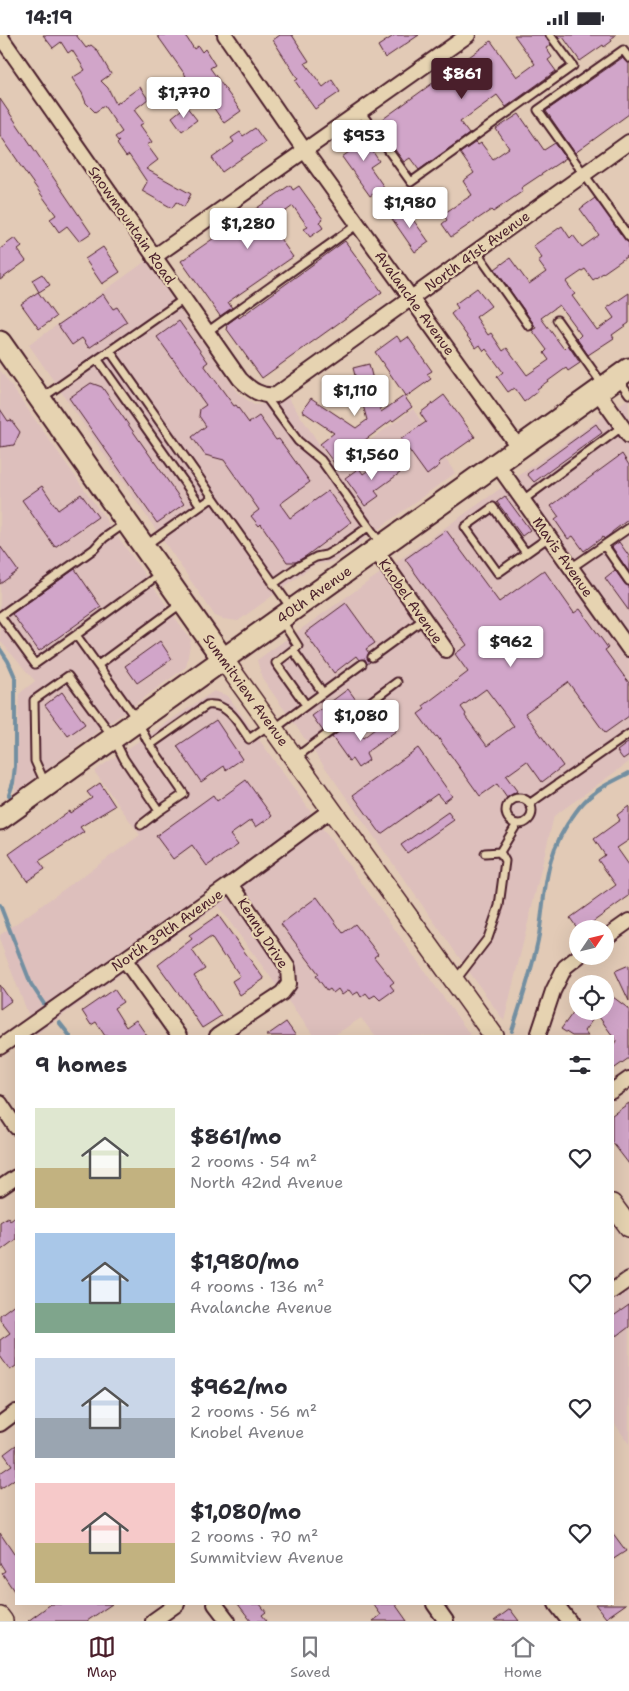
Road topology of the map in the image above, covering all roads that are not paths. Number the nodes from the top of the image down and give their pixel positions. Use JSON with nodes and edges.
{"nodes":[{"id":1,"x":225,"y":35,"type":"edge"},
{"id":2,"x":550,"y":35,"type":"edge"},
{"id":3,"x":0,"y":36,"type":"edge"},
{"id":4,"x":464,"y":36,"type":"edge"},
{"id":5,"x":629,"y":59,"type":"edge"},
{"id":6,"x":360,"y":111,"type":"junction"},
{"id":7,"x":629,"y":142,"type":"edge"},
{"id":8,"x":305,"y":151,"type":"junction"},
{"id":9,"x":584,"y":174,"type":"junction"},
{"id":10,"x":358,"y":224,"type":"junction"},
{"id":11,"x":629,"y":237,"type":"edge"},
{"id":12,"x":476,"y":251,"type":"junction"},
{"id":13,"x":154,"y":257,"type":"junction"},
{"id":14,"x":411,"y":298,"type":"junction"},
{"id":15,"x":184,"y":299,"type":"junction"},
{"id":16,"x":557,"y":320,"type":"dead end"},
{"id":17,"x":529,"y":326,"type":"dead end"},
{"id":18,"x":207,"y":332,"type":"junction"},
{"id":19,"x":0,"y":342,"type":"edge"},
{"id":20,"x":110,"y":351,"type":"junction"},
{"id":21,"x":98,"y":359,"type":"junction"},
{"id":22,"x":615,"y":384,"type":"edge"},
{"id":23,"x":270,"y":395,"type":"junction"},
{"id":24,"x":40,"y":399,"type":"junction"},
{"id":25,"x":626,"y":430,"type":"edge"},
{"id":26,"x":519,"y":448,"type":"junction"},
{"id":27,"x":497,"y":464,"type":"junction"},
{"id":28,"x":212,"y":498,"type":"junction"},
{"id":29,"x":523,"y":500,"type":"junction"},
{"id":30,"x":201,"y":506,"type":"junction"},
{"id":31,"x":127,"y":523,"type":"junction"},
{"id":32,"x":368,"y":527,"type":"junction"},
{"id":33,"x":629,"y":528,"type":"edge"},
{"id":34,"x":549,"y":537,"type":"junction"},
{"id":35,"x":604,"y":545,"type":"junction"},
{"id":36,"x":144,"y":547,"type":"junction"},
{"id":37,"x":379,"y":549,"type":"junction"},
{"id":38,"x":526,"y":553,"type":"junction"},
{"id":39,"x":571,"y":568,"type":"junction"},
{"id":40,"x":162,"y":573,"type":"junction"},
{"id":41,"x":629,"y":581,"type":"edge"},
{"id":42,"x":273,"y":584,"type":"junction"},
{"id":43,"x":183,"y":603,"type":"junction"},
{"id":44,"x":286,"y":614,"type":"junction"},
{"id":45,"x":424,"y":619,"type":"junction"},
{"id":46,"x":76,"y":635,"type":"junction"},
{"id":47,"x":629,"y":649,"type":"edge"},
{"id":48,"x":293,"y":650,"type":"junction"},
{"id":49,"x":446,"y":650,"type":"dead end"},
{"id":50,"x":372,"y":657,"type":"dead end"},
{"id":51,"x":223,"y":659,"type":"junction"},
{"id":52,"x":98,"y":665,"type":"junction"},
{"id":53,"x":362,"y":665,"type":"dead end"},
{"id":54,"x":397,"y":682,"type":"dead end"},
{"id":55,"x":323,"y":693,"type":"junction"},
{"id":56,"x":306,"y":705,"type":"junction"},
{"id":57,"x":137,"y":720,"type":"junction"},
{"id":58,"x":272,"y":726,"type":"junction"},
{"id":59,"x":629,"y":734,"type":"edge"},
{"id":60,"x":113,"y":737,"type":"junction"},
{"id":61,"x":150,"y":745,"type":"junction"},
{"id":62,"x":295,"y":758,"type":"junction"},
{"id":63,"x":46,"y":786,"type":"junction"},
{"id":64,"x":530,"y":804,"type":"junction"},
{"id":65,"x":332,"y":809,"type":"junction"},
{"id":66,"x":159,"y":811,"type":"junction"},
{"id":67,"x":0,"y":819,"type":"edge"},
{"id":68,"x":518,"y":824,"type":"junction"},
{"id":69,"x":141,"y":825,"type":"dead end"},
{"id":70,"x":500,"y":852,"type":"junction"},
{"id":71,"x":485,"y":853,"type":"dead end"},
{"id":72,"x":232,"y":884,"type":"junction"},
{"id":73,"x":629,"y":921,"type":"edge"},
{"id":74,"x":614,"y":932,"type":"edge"},
{"id":75,"x":125,"y":959,"type":"junction"},
{"id":76,"x":569,"y":964,"type":"edge"},
{"id":77,"x":455,"y":981,"type":"junction"},
{"id":78,"x":17,"y":1035,"type":"edge"},
{"id":79,"x":178,"y":1035,"type":"edge"},
{"id":80,"x":219,"y":1035,"type":"edge"},
{"id":81,"x":493,"y":1035,"type":"edge"},
{"id":82,"x":538,"y":1035,"type":"edge"},
{"id":83,"x":15,"y":1036,"type":"edge"},
{"id":84,"x":0,"y":1047,"type":"edge"},
{"id":85,"x":629,"y":1079,"type":"edge"},
{"id":86,"x":614,"y":1090,"type":"edge"},
{"id":87,"x":0,"y":1103,"type":"edge"},
{"id":88,"x":15,"y":1126,"type":"edge"},
{"id":89,"x":15,"y":1178,"type":"edge"},
{"id":90,"x":0,"y":1188,"type":"edge"},
{"id":91,"x":614,"y":1207,"type":"edge"},
{"id":92,"x":629,"y":1227,"type":"edge"},
{"id":93,"x":629,"y":1279,"type":"edge"},
{"id":94,"x":614,"y":1290,"type":"edge"},
{"id":95,"x":15,"y":1413,"type":"edge"},
{"id":96,"x":0,"y":1424,"type":"edge"},
{"id":97,"x":217,"y":1605,"type":"edge"},
{"id":98,"x":435,"y":1605,"type":"edge"},
{"id":99,"x":557,"y":1605,"type":"edge"},
{"id":100,"x":168,"y":1606,"type":"edge"},
{"id":101,"x":0,"y":1617,"type":"edge"},
{"id":102,"x":3,"y":1621,"type":"edge"},
{"id":103,"x":152,"y":1621,"type":"edge"},
{"id":104,"x":228,"y":1621,"type":"edge"},
{"id":105,"x":446,"y":1621,"type":"edge"},
{"id":106,"x":569,"y":1621,"type":"edge"}],
"edges":[{"from":1,"to":8,"type":"street","name":"Avalanche Avenue"},
{"from":2,"to":6,"type":"lane"},
{"from":3,"to":13,"type":"street","name":"Snowmountain Road"},
{"from":4,"to":6,"type":"street"},
{"from":5,"to":9,"type":"lane"},
{"from":6,"to":8,"type":"street"},
{"from":7,"to":9,"type":"street","name":"North 41st Avenue"},
{"from":8,"to":10,"type":"street","name":"Avalanche Avenue"},
{"from":8,"to":13,"type":"street"},
{"from":9,"to":11,"type":"lane"},
{"from":9,"to":12,"type":"street","name":"North 41st Avenue"},
{"from":10,"to":14,"type":"street","name":"Avalanche Avenue"},
{"from":10,"to":18,"type":"lane"},
{"from":12,"to":14,"type":"street","name":"North 41st Avenue"},
{"from":12,"to":17,"type":"lane"},
{"from":13,"to":15,"type":"street","name":"Snowmountain Road"},
{"from":14,"to":23,"type":"street","name":"North 41st Avenue"},
{"from":14,"to":26,"type":"street","name":"Avalanche Avenue"},
{"from":15,"to":18,"type":"street","name":"Snowmountain Road"},
{"from":15,"to":20,"type":"lane"},
{"from":16,"to":22,"type":"lane"},
{"from":18,"to":23,"type":"street","name":"Snowmountain Road"},
{"from":19,"to":24,"type":"main road","name":"Summitview Avenue"},
{"from":20,"to":21,"type":"lane"},
{"from":20,"to":28,"type":"lane"},
{"from":21,"to":24,"type":"lane"},
{"from":21,"to":30,"type":"lane"},
{"from":22,"to":25,"type":"street"},
{"from":22,"to":26,"type":"main road","name":"40th Avenue"},
{"from":23,"to":32,"type":"lane"},
{"from":24,"to":31,"type":"main road","name":"Summitview Avenue"},
{"from":25,"to":29,"type":"lane"},
{"from":26,"to":27,"type":"main road","name":"40th Avenue"},
{"from":27,"to":29,"type":"street","name":"Mavis Avenue"},
{"from":27,"to":37,"type":"main road","name":"40th Avenue"},
{"from":28,"to":30,"type":"lane"},
{"from":28,"to":42,"type":"lane"},
{"from":29,"to":34,"type":"street","name":"Mavis Avenue"},
{"from":30,"to":36,"type":"lane"},
{"from":31,"to":36,"type":"main road","name":"Summitview Avenue"},
{"from":31,"to":46,"type":"lane"},
{"from":32,"to":37,"type":"lane"},
{"from":32,"to":42,"type":"lane"},
{"from":33,"to":35,"type":"lane"},
{"from":34,"to":38,"type":"lane"},
{"from":34,"to":39,"type":"street","name":"Mavis Avenue"},
{"from":35,"to":39,"type":"lane"},
{"from":35,"to":41,"type":"lane"},
{"from":36,"to":40,"type":"main road","name":"Summitview Avenue"},
{"from":37,"to":44,"type":"main road","name":"40th Avenue"},
{"from":37,"to":45,"type":"street","name":"Knobel Avenue"},
{"from":38,"to":38,"type":"lane"},
{"from":39,"to":47,"type":"street","name":"Mavis Avenue"},
{"from":40,"to":43,"type":"main road","name":"Summitview Avenue"},
{"from":40,"to":46,"type":"lane"},
{"from":42,"to":44,"type":"lane"},
{"from":43,"to":51,"type":"main road","name":"Summitview Avenue"},
{"from":43,"to":52,"type":"lane"},
{"from":44,"to":48,"type":"lane"},
{"from":44,"to":51,"type":"main road","name":"40th Avenue"},
{"from":45,"to":49,"type":"street","name":"Knobel Avenue"},
{"from":45,"to":50,"type":"lane"},
{"from":46,"to":52,"type":"lane"},
{"from":48,"to":55,"type":"lane"},
{"from":48,"to":56,"type":"lane"},
{"from":51,"to":57,"type":"main road","name":"40th Avenue"},
{"from":51,"to":58,"type":"main road","name":"Summitview Avenue"},
{"from":52,"to":57,"type":"lane"},
{"from":53,"to":55,"type":"lane"},
{"from":54,"to":62,"type":"lane"},
{"from":55,"to":56,"type":"lane"},
{"from":56,"to":58,"type":"lane"},
{"from":57,"to":60,"type":"main road","name":"40th Avenue"},
{"from":57,"to":61,"type":"lane"},
{"from":58,"to":61,"type":"lane"},
{"from":58,"to":62,"type":"main road","name":"Summitview Avenue"},
{"from":59,"to":64,"type":"lane"},
{"from":60,"to":63,"type":"main road","name":"40th Avenue"},
{"from":60,"to":63,"type":"lane"},
{"from":60,"to":66,"type":"lane"},
{"from":61,"to":66,"type":"lane"},
{"from":62,"to":65,"type":"main road","name":"Summitview Avenue"},
{"from":63,"to":67,"type":"main road","name":"40th Avenue"},
{"from":64,"to":68,"type":"lane"},
{"from":64,"to":68,"type":"lane"},
{"from":65,"to":72,"type":"street","name":"North 39th Avenue"},
{"from":65,"to":77,"type":"main road","name":"Summitview Avenue"},
{"from":66,"to":69,"type":"lane"},
{"from":68,"to":70,"type":"lane"},
{"from":70,"to":71,"type":"lane"},
{"from":70,"to":77,"type":"lane"},
{"from":72,"to":75,"type":"street","name":"North 39th Avenue"},
{"from":72,"to":80,"type":"street","name":"Kenny Drive"},
{"from":73,"to":74,"type":"street"},
{"from":75,"to":78,"type":"street","name":"North 39th Avenue"},
{"from":75,"to":79,"type":"street"},
{"from":76,"to":82,"type":"street"},
{"from":77,"to":81,"type":"main road","name":"Summitview Avenue"},
{"from":83,"to":84,"type":"street","name":"North 39th Avenue"},
{"from":85,"to":86,"type":"street"},
{"from":87,"to":88,"type":"street"},
{"from":89,"to":90,"type":"street"},
{"from":91,"to":92,"type":"main road"},
{"from":93,"to":94,"type":"street"},
{"from":95,"to":96,"type":"street"},
{"from":97,"to":104,"type":"street"},
{"from":98,"to":105,"type":"street"},
{"from":99,"to":106,"type":"street"},
{"from":100,"to":103,"type":"street"},
{"from":101,"to":102,"type":"main road"}]}
